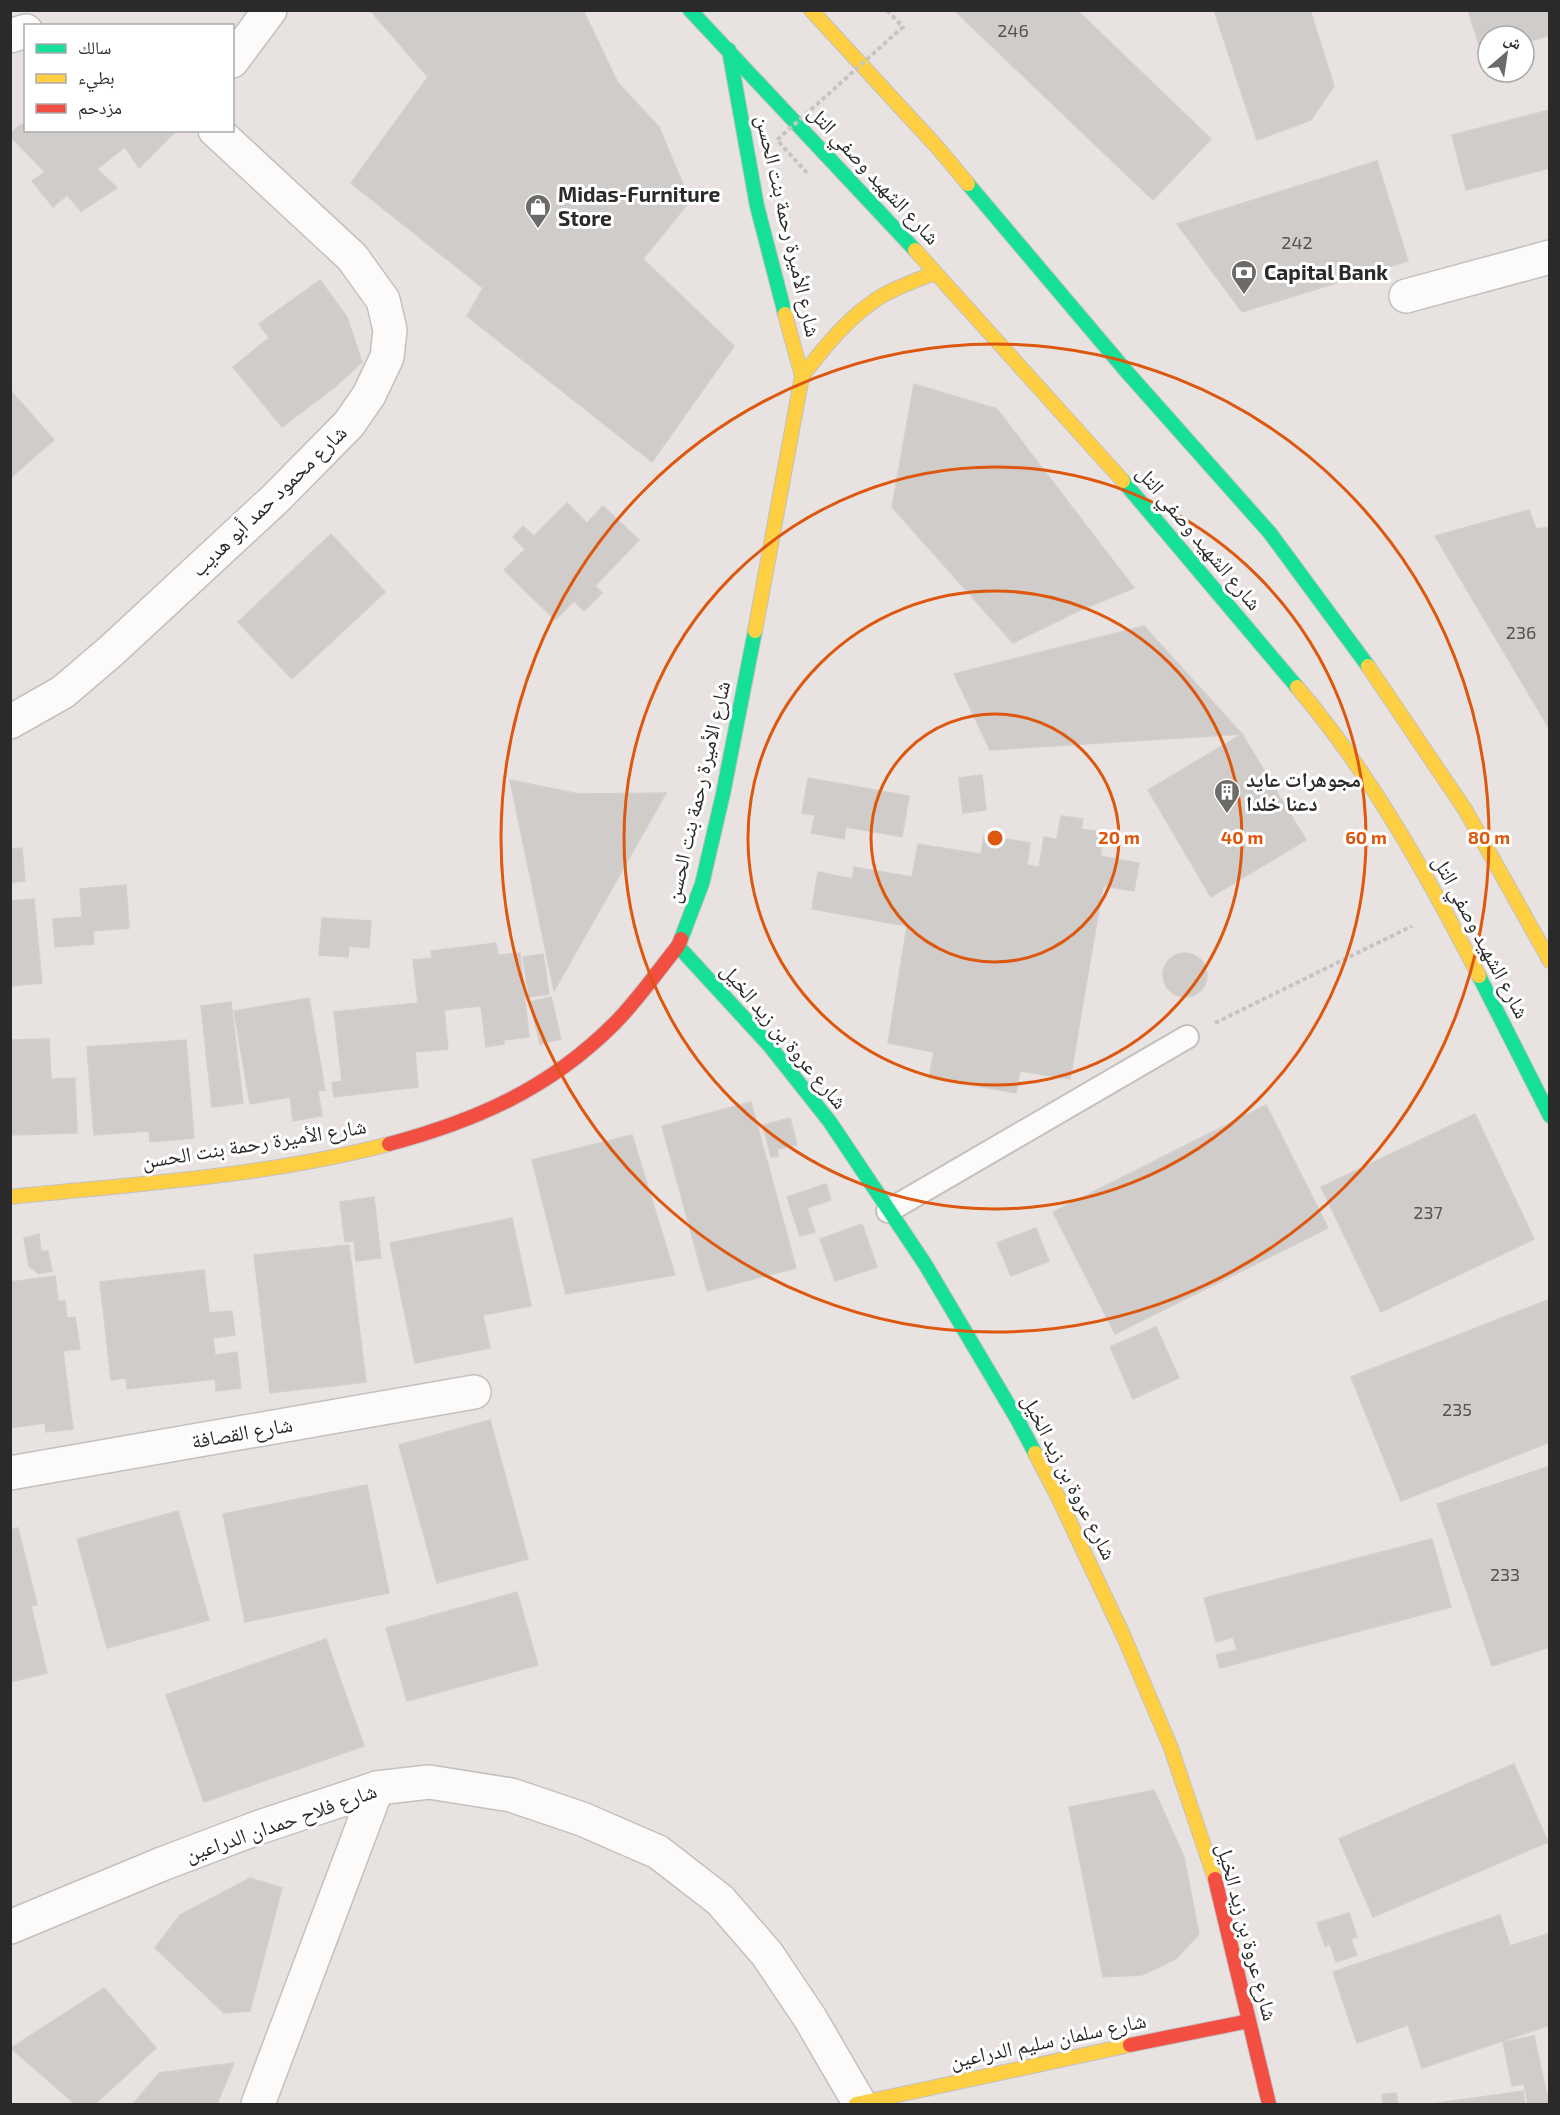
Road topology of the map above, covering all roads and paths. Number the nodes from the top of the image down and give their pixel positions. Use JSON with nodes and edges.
{"nodes":[{"id":1,"x":270,"y":10,"type":"edge"},
{"id":2,"x":690,"y":10,"type":"edge"},
{"id":3,"x":811,"y":10,"type":"edge"},
{"id":4,"x":887,"y":10,"type":"edge"},
{"id":5,"x":837,"y":21,"type":"dead end"},
{"id":6,"x":842,"y":42,"type":"junction"},
{"id":7,"x":729,"y":50,"type":"junction"},
{"id":8,"x":234,"y":58,"type":"edge"},
{"id":9,"x":217,"y":132,"type":"edge"},
{"id":10,"x":807,"y":173,"type":"dead end"},
{"id":11,"x":1550,"y":257,"type":"edge"},
{"id":12,"x":935,"y":273,"type":"junction"},
{"id":13,"x":1406,"y":296,"type":"dead end"},
{"id":14,"x":802,"y":376,"type":"junction"},
{"id":15,"x":10,"y":723,"type":"edge"},
{"id":16,"x":1445,"y":910,"type":"junction"},
{"id":17,"x":678,"y":946,"type":"junction"},
{"id":18,"x":1546,"y":947,"type":"edge"},
{"id":19,"x":1187,"y":1037,"type":"joint"},
{"id":20,"x":1550,"y":1116,"type":"edge"},
{"id":21,"x":10,"y":1197,"type":"edge"},
{"id":22,"x":888,"y":1211,"type":"junction"},
{"id":23,"x":474,"y":1392,"type":"dead end"},
{"id":24,"x":10,"y":1473,"type":"edge"},
{"id":25,"x":377,"y":1788,"type":"junction"},
{"id":26,"x":10,"y":1927,"type":"edge"},
{"id":27,"x":1249,"y":2021,"type":"junction"},
{"id":28,"x":258,"y":2104,"type":"edge"},
{"id":29,"x":858,"y":2104,"type":"edge"},
{"id":30,"x":1269,"y":2104,"type":"edge"}],
"edges":[{"from":1,"to":8,"type":"street"},
{"from":2,"to":7,"type":"street","name":"شارع الشهيد وصفي التل"},
{"from":3,"to":6,"type":"street"},
{"from":4,"to":10,"type":"path","bridge":true},
{"from":5,"to":6,"type":"street"},
{"from":6,"to":18,"type":"street"},
{"from":7,"to":12,"type":"street","name":"شارع الشهيد وصفي التل"},
{"from":7,"to":14,"type":"street","name":"شارع الأميرة رحمة بنت الحسن"},
{"from":9,"to":15,"type":"street","name":"شارع محمود حمد أبو هديب"},
{"from":11,"to":13,"type":"street"},
{"from":12,"to":14,"type":"street","name":"شارع الأميرة رحمة بنت الحسن"},
{"from":12,"to":16,"type":"street","name":"شارع الشهيد وصفي التل"},
{"from":14,"to":17,"type":"street","name":"شارع الأميرة رحمة بنت الحسن"},
{"from":16,"to":19,"type":"path"},
{"from":16,"to":20,"type":"street","name":"شارع الشهيد وصفي التل"},
{"from":17,"to":21,"type":"street","name":"شارع الأميرة رحمة بنت الحسن"},
{"from":17,"to":22,"type":"street","name":"شارع عروة بن زيد الخيل"},
{"from":19,"to":22,"type":"lane"},
{"from":22,"to":27,"type":"street","name":"شارع عروة بن زيد الخيل"},
{"from":23,"to":24,"type":"street","name":"شارع القصافة"},
{"from":25,"to":26,"type":"street","name":"شارع فلاح حمدان الدراعين"},
{"from":25,"to":28,"type":"street"},
{"from":25,"to":29,"type":"street","name":"شارع فلاح حمدان الدراعين"},
{"from":27,"to":29,"type":"street","name":"شارع سلمان سليم الدراعين"},
{"from":27,"to":30,"type":"street","name":"شارع عروة بن زيد الخيل"}]}
